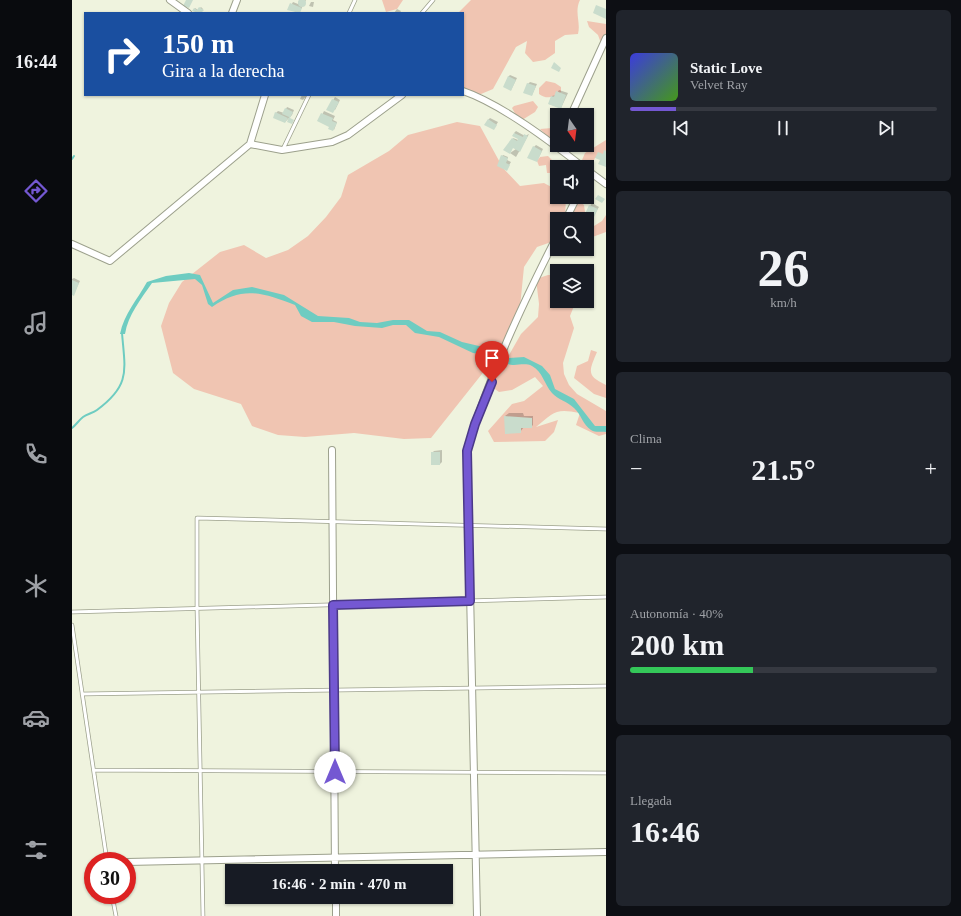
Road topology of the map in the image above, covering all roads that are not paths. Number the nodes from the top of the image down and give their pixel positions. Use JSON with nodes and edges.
{"nodes":[{"id":1,"x":170,"y":0,"type":"edge"},
{"id":2,"x":237,"y":0,"type":"edge"},
{"id":3,"x":355,"y":0,"type":"edge"},
{"id":4,"x":433,"y":0,"type":"edge"},
{"id":5,"x":187,"y":12,"type":"edge"},
{"id":6,"x":232,"y":12,"type":"edge"},
{"id":7,"x":349,"y":12,"type":"edge"},
{"id":8,"x":423,"y":12,"type":"edge"},
{"id":9,"x":606,"y":38,"type":"edge"},
{"id":10,"x":464,"y":91,"type":"edge"},
{"id":11,"x":265,"y":96,"type":"edge"},
{"id":12,"x":309,"y":96,"type":"edge"},
{"id":13,"x":400,"y":96,"type":"edge"},
{"id":14,"x":573,"y":108,"type":"edge"},
{"id":15,"x":550,"y":141,"type":"edge"},
{"id":16,"x":250,"y":144,"type":"junction"},
{"id":17,"x":282,"y":150,"type":"junction"},
{"id":18,"x":565,"y":152,"type":"edge"},
{"id":19,"x":575,"y":160,"type":"edge"},
{"id":20,"x":594,"y":177,"type":"edge"},
{"id":21,"x":606,"y":184,"type":"edge"},
{"id":22,"x":72,"y":244,"type":"edge"},
{"id":23,"x":550,"y":250,"type":"edge"},
{"id":24,"x":332,"y":450,"type":"dead end"},
{"id":25,"x":333,"y":522,"type":"junction"},
{"id":26,"x":468,"y":525,"type":"junction"},
{"id":27,"x":606,"y":528,"type":"edge"},
{"id":28,"x":606,"y":597,"type":"edge"},
{"id":29,"x":470,"y":601,"type":"junction"},
{"id":30,"x":333,"y":605,"type":"junction"},
{"id":31,"x":197,"y":608,"type":"junction"},
{"id":32,"x":72,"y":612,"type":"edge"},
{"id":33,"x":72,"y":625,"type":"edge"},
{"id":34,"x":606,"y":686,"type":"edge"},
{"id":35,"x":472,"y":688,"type":"junction"},
{"id":36,"x":334,"y":690,"type":"junction"},
{"id":37,"x":199,"y":692,"type":"junction"},
{"id":38,"x":82,"y":694,"type":"junction"},
{"id":39,"x":94,"y":770,"type":"junction"},
{"id":40,"x":201,"y":771,"type":"junction"},
{"id":41,"x":335,"y":772,"type":"junction"},
{"id":42,"x":474,"y":772,"type":"junction"},
{"id":43,"x":606,"y":773,"type":"edge"},
{"id":44,"x":106,"y":852,"type":"edge"},
{"id":45,"x":606,"y":852,"type":"edge"},
{"id":46,"x":476,"y":854,"type":"junction"},
{"id":47,"x":335,"y":857,"type":"junction"},
{"id":48,"x":203,"y":860,"type":"junction"},
{"id":49,"x":136,"y":862,"type":"edge"},
{"id":50,"x":335,"y":864,"type":"edge"},
{"id":51,"x":114,"y":904,"type":"edge"},
{"id":52,"x":336,"y":904,"type":"edge"},
{"id":53,"x":116,"y":916,"type":"edge"},
{"id":54,"x":203,"y":916,"type":"edge"},
{"id":55,"x":336,"y":916,"type":"edge"},
{"id":56,"x":477,"y":916,"type":"edge"}],
"edges":[{"from":1,"to":5,"type":"street"},
{"from":2,"to":6,"type":"street"},
{"from":3,"to":7,"type":"lane"},
{"from":4,"to":8,"type":"lane"},
{"from":9,"to":14,"type":"street"},
{"from":10,"to":15,"type":"street"},
{"from":11,"to":16,"type":"street"},
{"from":12,"to":17,"type":"lane"},
{"from":13,"to":17,"type":"street"},
{"from":16,"to":17,"type":"street"},
{"from":16,"to":22,"type":"street"},
{"from":18,"to":19,"type":"street"},
{"from":20,"to":21,"type":"street"},
{"from":23,"to":26,"type":"street"},
{"from":24,"to":25,"type":"street"},
{"from":25,"to":26,"type":"lane"},
{"from":25,"to":30,"type":"street"},
{"from":25,"to":31,"type":"lane"},
{"from":26,"to":27,"type":"lane"},
{"from":26,"to":29,"type":"street"},
{"from":28,"to":29,"type":"lane"},
{"from":29,"to":30,"type":"lane"},
{"from":29,"to":35,"type":"street"},
{"from":30,"to":31,"type":"lane"},
{"from":30,"to":36,"type":"street"},
{"from":31,"to":32,"type":"lane"},
{"from":31,"to":37,"type":"lane"},
{"from":33,"to":38,"type":"lane"},
{"from":34,"to":35,"type":"lane"},
{"from":35,"to":36,"type":"lane"},
{"from":35,"to":42,"type":"street"},
{"from":36,"to":37,"type":"lane"},
{"from":36,"to":41,"type":"street"},
{"from":37,"to":38,"type":"lane"},
{"from":37,"to":40,"type":"lane"},
{"from":38,"to":39,"type":"lane"},
{"from":39,"to":40,"type":"lane"},
{"from":39,"to":44,"type":"lane"},
{"from":40,"to":41,"type":"lane"},
{"from":40,"to":48,"type":"lane"},
{"from":41,"to":42,"type":"lane"},
{"from":41,"to":47,"type":"street"},
{"from":42,"to":43,"type":"lane"},
{"from":42,"to":46,"type":"street"},
{"from":45,"to":46,"type":"street"},
{"from":46,"to":47,"type":"street"},
{"from":46,"to":56,"type":"street"},
{"from":47,"to":48,"type":"street"},
{"from":47,"to":50,"type":"street"},
{"from":48,"to":49,"type":"street"},
{"from":48,"to":54,"type":"lane"},
{"from":51,"to":53,"type":"lane"},
{"from":52,"to":55,"type":"street"}]}
